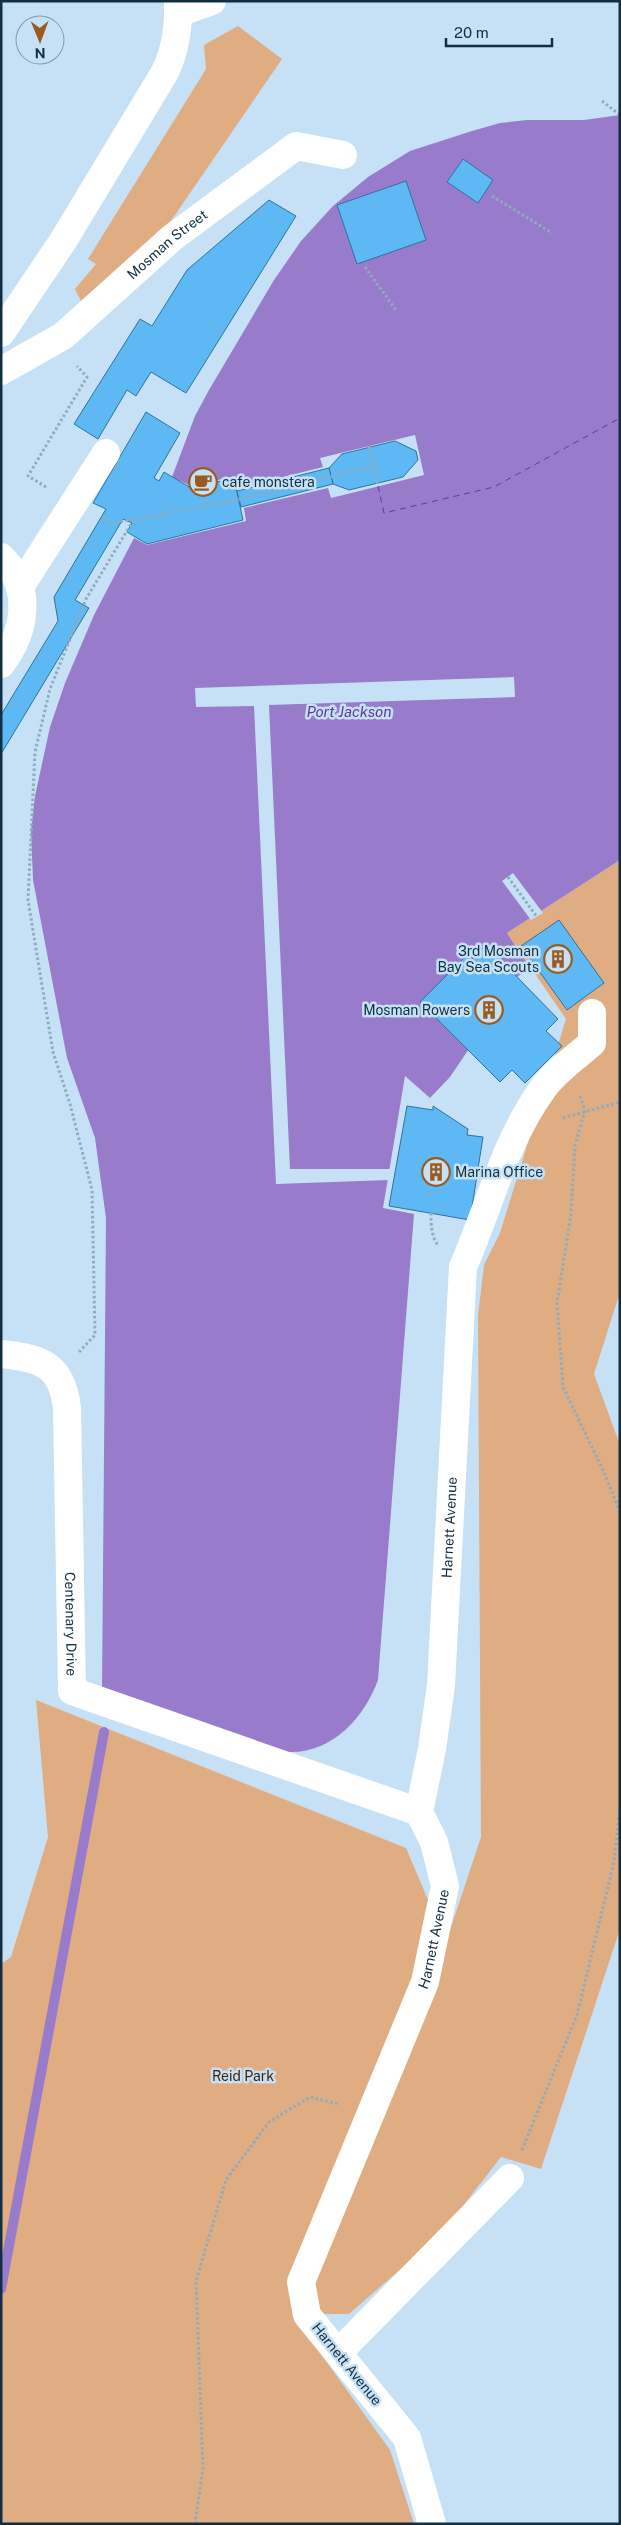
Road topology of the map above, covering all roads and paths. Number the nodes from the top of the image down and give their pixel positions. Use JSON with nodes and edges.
{"nodes":[{"id":1,"x":212,"y":1,"type":"edge"},
{"id":2,"x":178,"y":7,"type":"edge"},
{"id":3,"x":602,"y":101,"type":"dead end"},
{"id":4,"x":620,"y":115,"type":"edge"},
{"id":5,"x":343,"y":155,"type":"dead end"},
{"id":6,"x":492,"y":196,"type":"dead end"},
{"id":7,"x":552,"y":233,"type":"dead end"},
{"id":8,"x":365,"y":267,"type":"dead end"},
{"id":9,"x":396,"y":310,"type":"dead end"},
{"id":10,"x":1,"y":333,"type":"edge"},
{"id":11,"x":56,"y":340,"type":"junction"},
{"id":12,"x":1,"y":371,"type":"edge"},
{"id":13,"x":369,"y":446,"type":"dead end"},
{"id":14,"x":106,"y":453,"type":"dead end"},
{"id":15,"x":374,"y":466,"type":"junction"},
{"id":16,"x":378,"y":486,"type":"dead end"},
{"id":17,"x":76,"y":503,"type":"junction"},
{"id":18,"x":134,"y":519,"type":"junction"},
{"id":19,"x":111,"y":523,"type":"dead end"},
{"id":20,"x":1,"y":557,"type":"edge"},
{"id":21,"x":20,"y":587,"type":"junction"},
{"id":22,"x":1,"y":664,"type":"edge"},
{"id":23,"x":508,"y":876,"type":"dead end"},
{"id":24,"x":537,"y":917,"type":"dead end"},
{"id":25,"x":592,"y":1013,"type":"dead end"},
{"id":26,"x":620,"y":1102,"type":"edge"},
{"id":27,"x":585,"y":1110,"type":"junction"},
{"id":28,"x":561,"y":1119,"type":"dead end"},
{"id":29,"x":1,"y":1354,"type":"edge"},
{"id":30,"x":58,"y":1375,"type":"junction"},
{"id":31,"x":620,"y":1512,"type":"edge"},
{"id":32,"x":620,"y":1807,"type":"edge"},
{"id":33,"x":419,"y":1812,"type":"junction"},
{"id":34,"x":342,"y":2105,"type":"dead end"},
{"id":35,"x":510,"y":2178,"type":"joint"},
{"id":36,"x":338,"y":2353,"type":"junction"},
{"id":37,"x":195,"y":2524,"type":"edge"},
{"id":38,"x":432,"y":2524,"type":"edge"}],
"edges":[{"from":1,"to":2,"type":"street"},
{"from":2,"to":10,"type":"street"},
{"from":3,"to":4,"type":"path"},
{"from":5,"to":11,"type":"street","name":"Mosman Street"},
{"from":6,"to":7,"type":"path"},
{"from":8,"to":9,"type":"path"},
{"from":11,"to":12,"type":"street","name":"Mosman Street"},
{"from":11,"to":17,"type":"path"},
{"from":13,"to":15,"type":"path"},
{"from":14,"to":17,"type":"street"},
{"from":15,"to":16,"type":"path"},
{"from":15,"to":18,"type":"path"},
{"from":17,"to":21,"type":"street"},
{"from":18,"to":19,"type":"path"},
{"from":18,"to":30,"type":"path"},
{"from":20,"to":21,"type":"street"},
{"from":21,"to":22,"type":"street"},
{"from":23,"to":24,"type":"path"},
{"from":25,"to":33,"type":"street","name":"Harnett Avenue"},
{"from":26,"to":27,"type":"path"},
{"from":27,"to":28,"type":"path"},
{"from":27,"to":31,"type":"path"},
{"from":29,"to":30,"type":"street"},
{"from":30,"to":33,"type":"street","name":"Centenary Drive"},
{"from":32,"to":35,"type":"path"},
{"from":33,"to":36,"type":"street","name":"Harnett Avenue"},
{"from":34,"to":37,"type":"path"},
{"from":35,"to":36,"type":"street"},
{"from":36,"to":38,"type":"street","name":"Harnett Avenue"}]}
